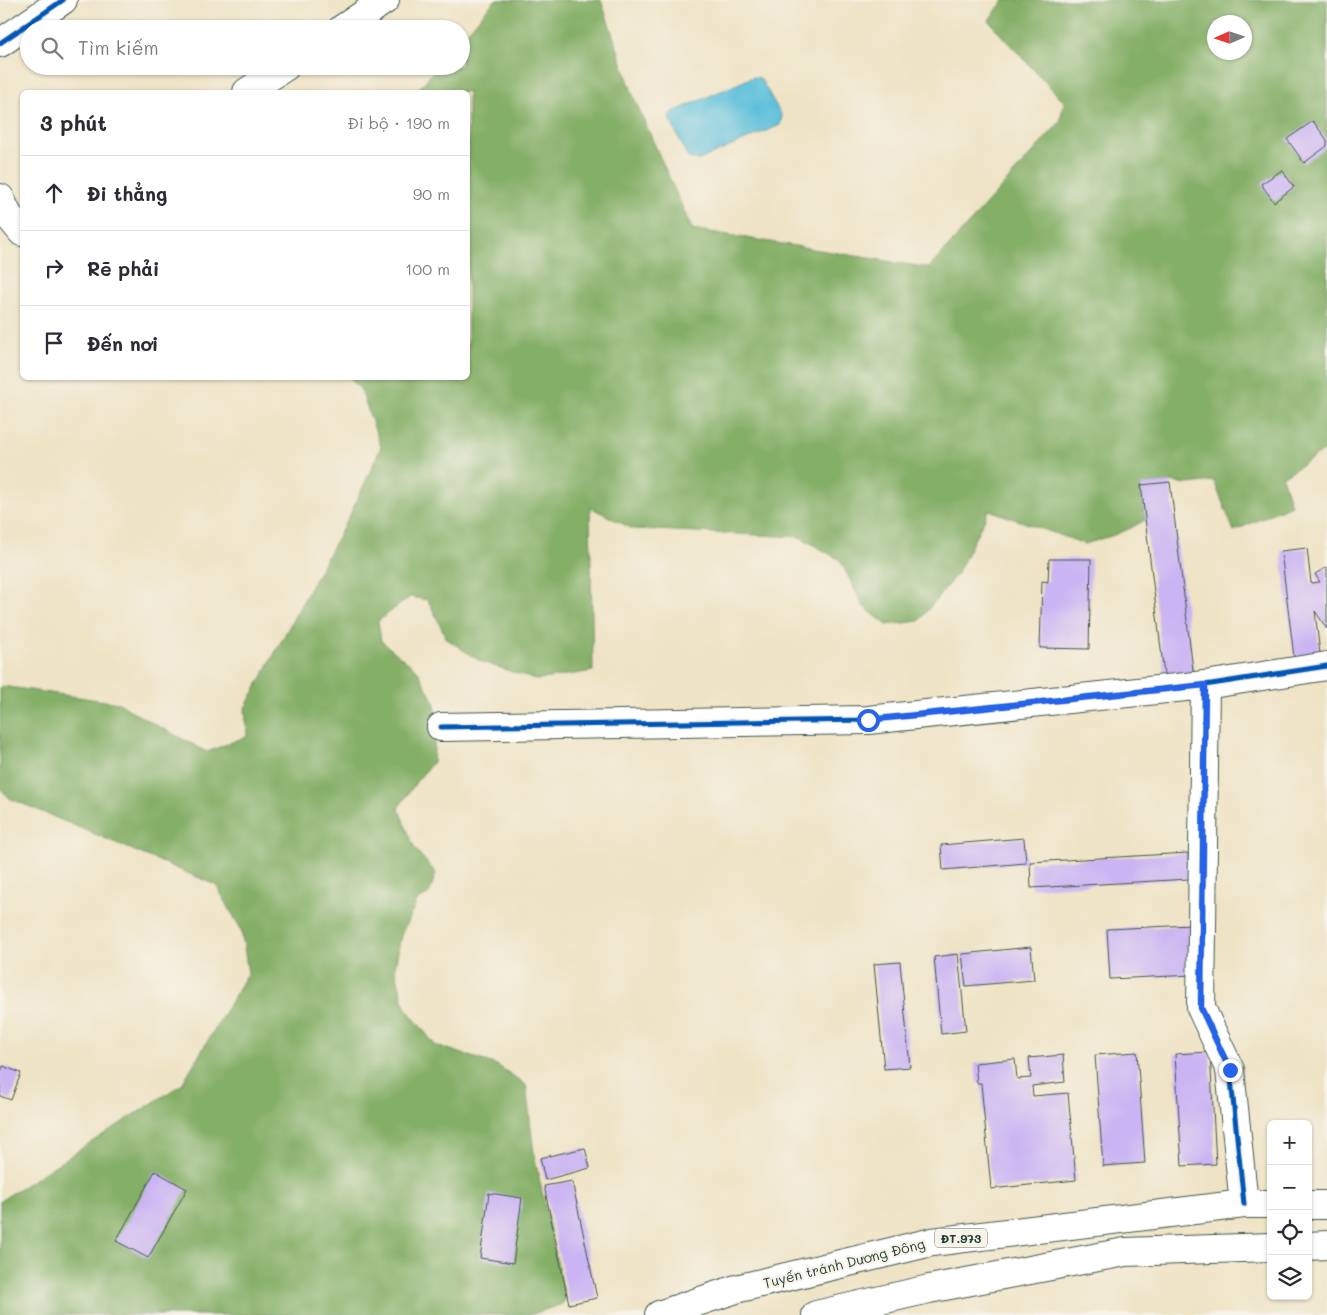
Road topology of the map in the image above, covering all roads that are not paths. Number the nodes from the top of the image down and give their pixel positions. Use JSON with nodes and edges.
{"nodes":[{"id":1,"x":63,"y":0,"type":"edge"},
{"id":2,"x":385,"y":0,"type":"edge"},
{"id":3,"x":34,"y":20,"type":"edge"},
{"id":4,"x":355,"y":20,"type":"edge"},
{"id":5,"x":20,"y":29,"type":"edge"},
{"id":6,"x":0,"y":43,"type":"edge"},
{"id":7,"x":272,"y":75,"type":"edge"},
{"id":8,"x":250,"y":90,"type":"edge"},
{"id":9,"x":0,"y":198,"type":"edge"},
{"id":10,"x":20,"y":230,"type":"edge"},
{"id":11,"x":1327,"y":666,"type":"edge"},
{"id":12,"x":1205,"y":685,"type":"junction"},
{"id":13,"x":441,"y":727,"type":"dead end"},
{"id":14,"x":1244,"y":1204,"type":"junction"},
{"id":15,"x":1267,"y":1204,"type":"edge"},
{"id":16,"x":1312,"y":1205,"type":"edge"},
{"id":17,"x":1327,"y":1205,"type":"edge"},
{"id":18,"x":1327,"y":1245,"type":"edge"},
{"id":19,"x":1312,"y":1246,"type":"edge"},
{"id":20,"x":1267,"y":1247,"type":"edge"},
{"id":21,"x":659,"y":1315,"type":"edge"},
{"id":22,"x":816,"y":1315,"type":"edge"}],
"edges":[{"from":1,"to":3,"type":"street"},
{"from":2,"to":4,"type":"street"},
{"from":5,"to":6,"type":"street"},
{"from":7,"to":8,"type":"street"},
{"from":9,"to":10,"type":"street"},
{"from":11,"to":12,"type":"street"},
{"from":12,"to":13,"type":"street"},
{"from":12,"to":14,"type":"street"},
{"from":14,"to":15,"type":"street","name":"Tuyến tránh Dương Đông","number":"ĐT.973"},
{"from":14,"to":21,"type":"street","name":"Tuyến tránh Dương Đông","number":"ĐT.973"},
{"from":16,"to":17,"type":"street"},
{"from":18,"to":19,"type":"street"},
{"from":20,"to":22,"type":"street"}]}
